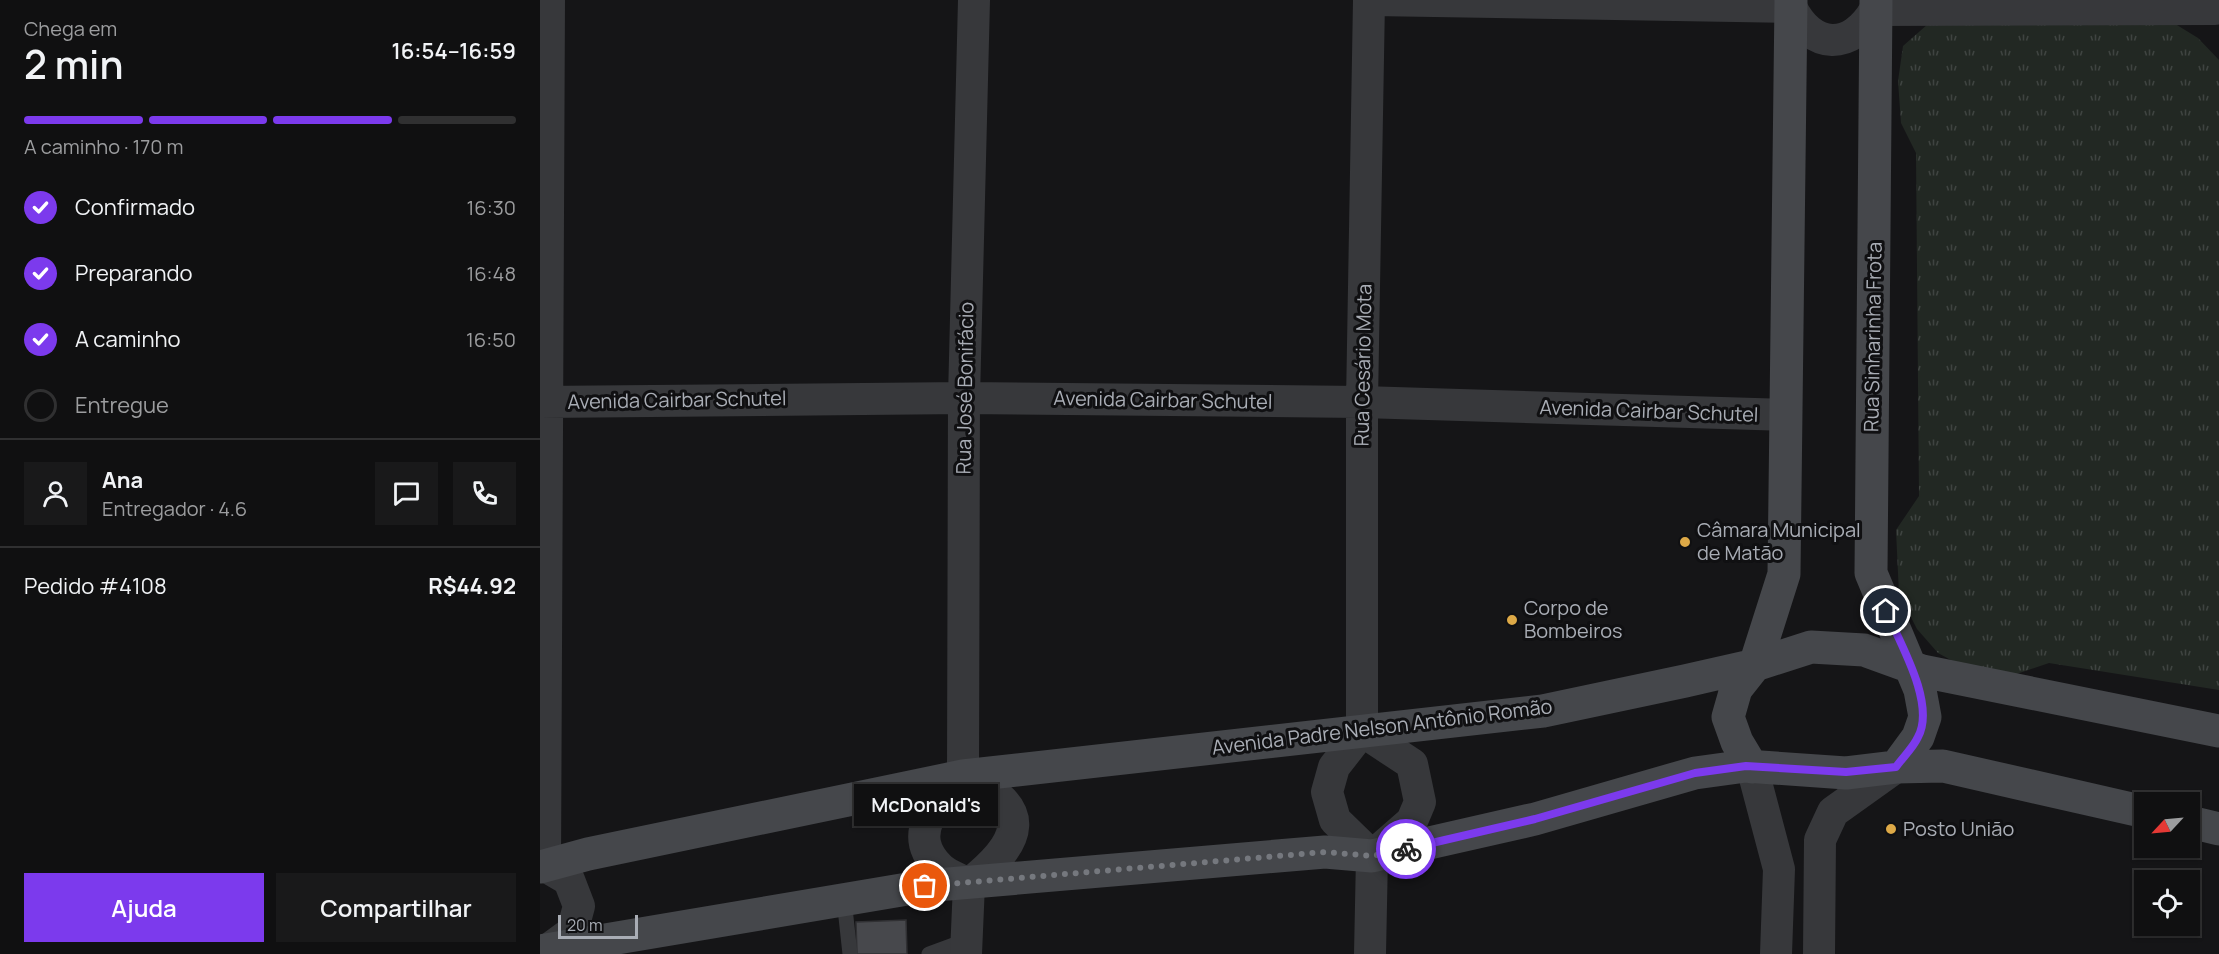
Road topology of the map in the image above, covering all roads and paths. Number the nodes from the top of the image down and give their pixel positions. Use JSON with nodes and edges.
{"nodes":[{"id":1,"x":549,"y":0,"type":"edge"},
{"id":2,"x":974,"y":0,"type":"edge"},
{"id":3,"x":1371,"y":0,"type":"edge"},
{"id":4,"x":1792,"y":2,"type":"edge"},
{"id":5,"x":1874,"y":3,"type":"edge"},
{"id":6,"x":2215,"y":9,"type":"edge"},
{"id":7,"x":964,"y":398,"type":"junction"},
{"id":8,"x":544,"y":402,"type":"edge"},
{"id":9,"x":1362,"y":402,"type":"junction"},
{"id":10,"x":1786,"y":415,"type":"junction"},
{"id":11,"x":1755,"y":665,"type":"junction"},
{"id":12,"x":1910,"y":666,"type":"junction"},
{"id":13,"x":1362,"y":731,"type":"junction"},
{"id":14,"x":2219,"y":731,"type":"edge"},
{"id":15,"x":1752,"y":766,"type":"junction"},
{"id":16,"x":1896,"y":767,"type":"junction"},
{"id":17,"x":963,"y":776,"type":"junction"},
{"id":18,"x":2134,"y":809,"type":"edge"},
{"id":19,"x":2200,"y":824,"type":"edge"},
{"id":20,"x":2219,"y":829,"type":"edge"},
{"id":21,"x":1372,"y":856,"type":"junction"},
{"id":22,"x":542,"y":868,"type":"edge"},
{"id":23,"x":969,"y":884,"type":"junction"},
{"id":24,"x":844,"y":899,"type":"junction"},
{"id":25,"x":967,"y":947,"type":"edge"},
{"id":26,"x":545,"y":948,"type":"edge"},
{"id":27,"x":850,"y":954,"type":"edge"},
{"id":28,"x":929,"y":954,"type":"edge"},
{"id":29,"x":1370,"y":954,"type":"edge"},
{"id":30,"x":1776,"y":954,"type":"edge"},
{"id":31,"x":1819,"y":954,"type":"edge"}],
"edges":[{"from":1,"to":8,"type":"street"},
{"from":2,"to":7,"type":"street","name":"Rua José Bonifácio"},
{"from":3,"to":4,"type":"street"},
{"from":3,"to":9,"type":"street","name":"Rua Cesário Mota"},
{"from":4,"to":5,"type":"street"},
{"from":4,"to":10,"type":"main road"},
{"from":5,"to":6,"type":"street"},
{"from":5,"to":12,"type":"main road","name":"Rua Sinharinha Frota"},
{"from":7,"to":8,"type":"street","name":"Avenida Cairbar Schutel"},
{"from":7,"to":9,"type":"street","name":"Avenida Cairbar Schutel"},
{"from":7,"to":17,"type":"street","name":"Rua José Bonifácio"},
{"from":8,"to":22,"type":"street"},
{"from":9,"to":10,"type":"street","name":"Avenida Cairbar Schutel"},
{"from":9,"to":13,"type":"street","name":"Rua Cesário Mota"},
{"from":10,"to":11,"type":"main road"},
{"from":11,"to":12,"type":"main road","name":"Avenida Padre Nelson Antônio Romão"},
{"from":11,"to":13,"type":"main road","name":"Avenida Padre Nelson Antônio Romão"},
{"from":11,"to":15,"type":"main road"},
{"from":12,"to":14,"type":"main road","name":"Avenida Padre Nelson Antônio Romão"},
{"from":12,"to":16,"type":"main road"},
{"from":13,"to":17,"type":"main road","name":"Avenida Padre Nelson Antônio Romão"},
{"from":13,"to":21,"type":"street"},
{"from":13,"to":21,"type":"street"},
{"from":15,"to":16,"type":"main road"},
{"from":15,"to":21,"type":"main road"},
{"from":15,"to":30,"type":"street"},
{"from":16,"to":18,"type":"main road"},
{"from":16,"to":31,"type":"street"},
{"from":17,"to":22,"type":"main road","name":"Avenida Padre Nelson Antônio Romão"},
{"from":17,"to":23,"type":"street"},
{"from":17,"to":23,"type":"street"},
{"from":19,"to":20,"type":"main road"},
{"from":21,"to":23,"type":"main road"},
{"from":21,"to":29,"type":"street"},
{"from":22,"to":26,"type":"street"},
{"from":23,"to":24,"type":"main road"},
{"from":23,"to":25,"type":"street"},
{"from":24,"to":26,"type":"main road"},
{"from":24,"to":27,"type":"lane"},
{"from":25,"to":28,"type":"lane"}]}
